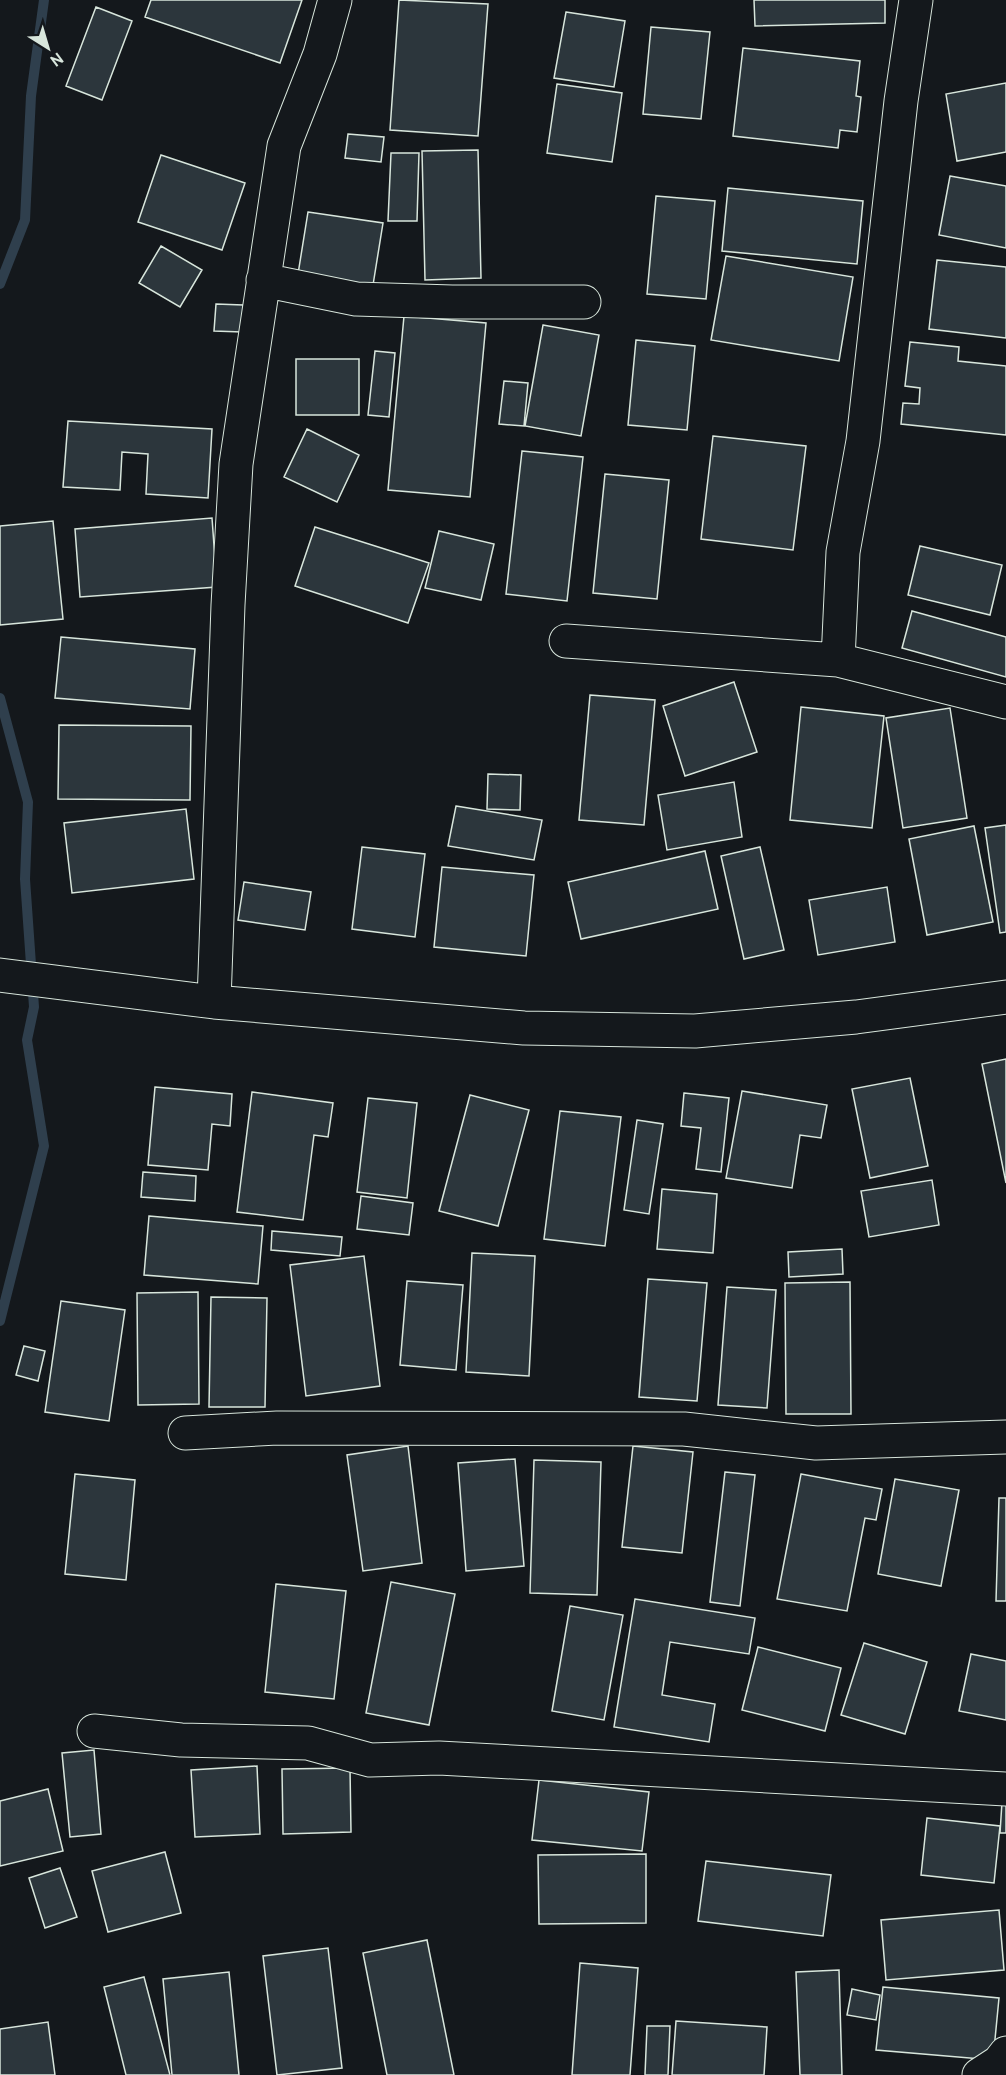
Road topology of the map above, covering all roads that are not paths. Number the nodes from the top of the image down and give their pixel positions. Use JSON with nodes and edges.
{"nodes":[{"id":1,"x":334,"y":0,"type":"edge"},
{"id":2,"x":916,"y":0,"type":"edge"},
{"id":3,"x":263,"y":280,"type":"junction"},
{"id":4,"x":584,"y":302,"type":"dead end"},
{"id":5,"x":566,"y":640,"type":"dead end"},
{"id":6,"x":838,"y":660,"type":"junction"},
{"id":7,"x":1006,"y":702,"type":"edge"},
{"id":8,"x":0,"y":975,"type":"edge"},
{"id":9,"x":1006,"y":997,"type":"edge"},
{"id":10,"x":214,"y":1002,"type":"junction"},
{"id":11,"x":185,"y":1433,"type":"dead end"},
{"id":12,"x":1006,"y":1437,"type":"edge"},
{"id":13,"x":94,"y":1731,"type":"dead end"},
{"id":14,"x":1006,"y":1789,"type":"edge"},
{"id":15,"x":1006,"y":2053,"type":"edge"},
{"id":16,"x":979,"y":2075,"type":"edge"}],
"edges":[{"from":1,"to":3,"type":"street"},
{"from":2,"to":6,"type":"street"},
{"from":3,"to":4,"type":"street"},
{"from":3,"to":10,"type":"street"},
{"from":5,"to":6,"type":"street"},
{"from":6,"to":7,"type":"street"},
{"from":8,"to":10,"type":"street"},
{"from":9,"to":10,"type":"street"},
{"from":11,"to":12,"type":"street"},
{"from":13,"to":14,"type":"street"},
{"from":15,"to":16,"type":"street"}]}
